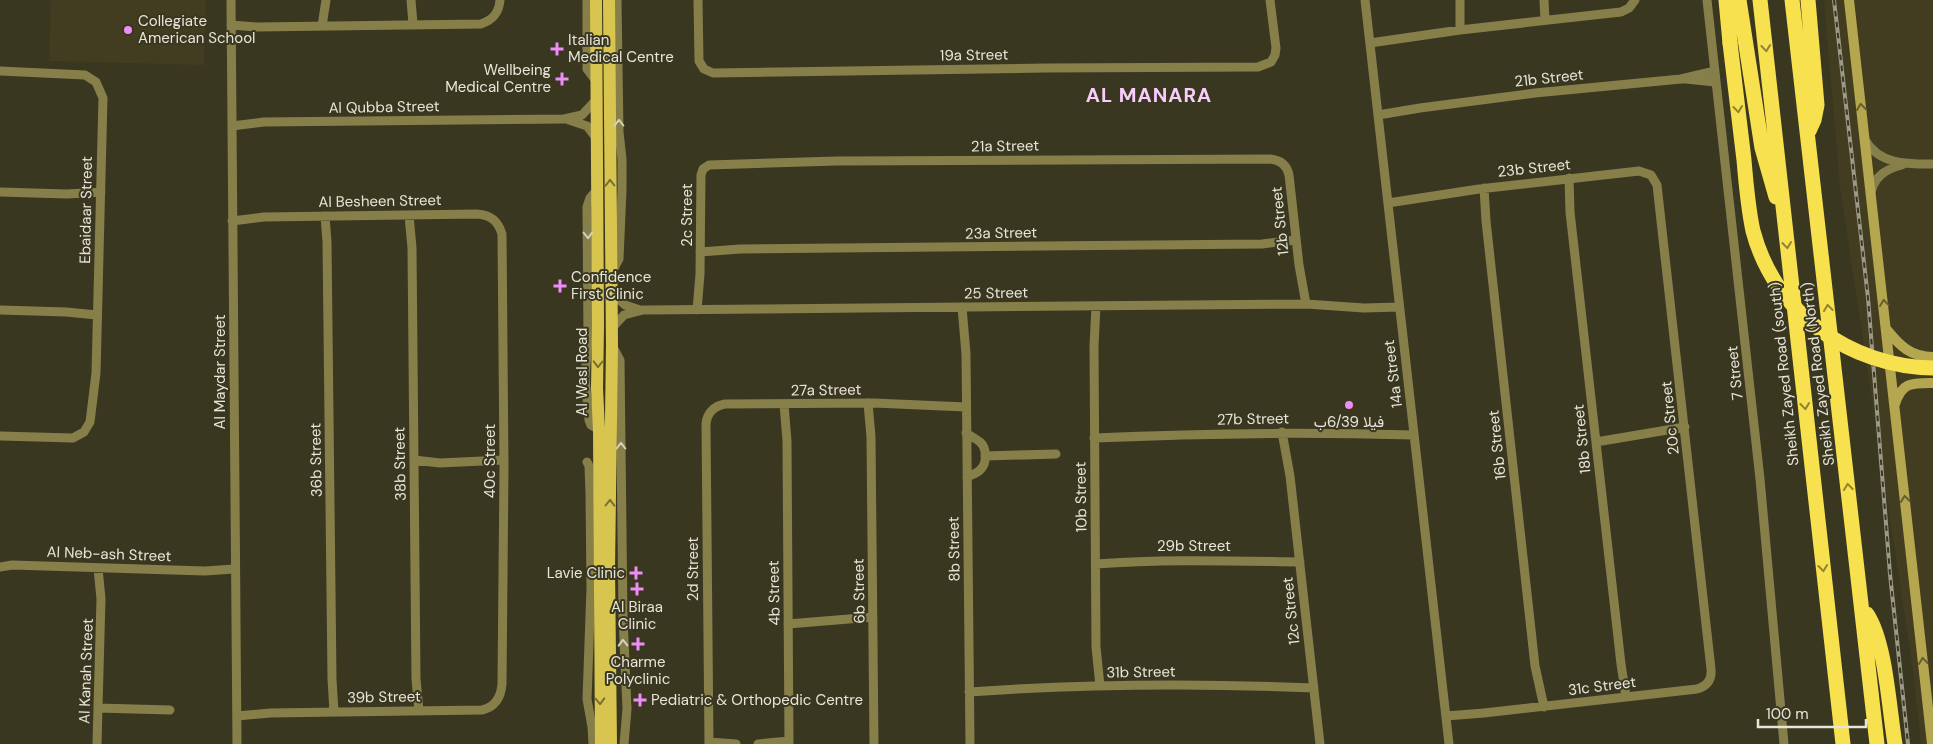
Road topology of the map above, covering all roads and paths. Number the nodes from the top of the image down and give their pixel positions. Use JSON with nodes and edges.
{"nodes":[{"id":1,"x":231,"y":0,"type":"edge"},
{"id":2,"x":326,"y":0,"type":"edge"},
{"id":3,"x":410,"y":0,"type":"edge"},
{"id":4,"x":587,"y":0,"type":"edge"},
{"id":5,"x":596,"y":0,"type":"edge"},
{"id":6,"x":609,"y":0,"type":"edge"},
{"id":7,"x":617,"y":0,"type":"edge"},
{"id":8,"x":698,"y":0,"type":"edge"},
{"id":9,"x":1270,"y":0,"type":"edge"},
{"id":10,"x":1365,"y":0,"type":"edge"},
{"id":11,"x":1460,"y":0,"type":"edge"},
{"id":12,"x":1544,"y":0,"type":"edge"},
{"id":13,"x":1548,"y":0,"type":"edge"},
{"id":14,"x":1635,"y":0,"type":"edge"},
{"id":15,"x":1707,"y":0,"type":"edge"},
{"id":16,"x":1726,"y":0,"type":"edge"},
{"id":17,"x":1739,"y":0,"type":"edge"},
{"id":18,"x":1760,"y":0,"type":"edge"},
{"id":19,"x":1792,"y":0,"type":"edge"},
{"id":20,"x":1808,"y":0,"type":"edge"},
{"id":21,"x":1849,"y":0,"type":"edge"},
{"id":22,"x":500,"y":2,"type":"edge"},
{"id":23,"x":1548,"y":20,"type":"junction"},
{"id":24,"x":411,"y":24,"type":"junction"},
{"id":25,"x":325,"y":26,"type":"junction"},
{"id":26,"x":231,"y":28,"type":"junction"},
{"id":27,"x":1463,"y":30,"type":"junction"},
{"id":28,"x":1370,"y":40,"type":"junction"},
{"id":29,"x":0,"y":71,"type":"edge"},
{"id":30,"x":1715,"y":71,"type":"junction"},
{"id":31,"x":1681,"y":79,"type":"junction"},
{"id":32,"x":597,"y":82,"type":"junction"},
{"id":33,"x":1715,"y":82,"type":"junction"},
{"id":34,"x":596,"y":100,"type":"junction"},
{"id":35,"x":1377,"y":112,"type":"junction"},
{"id":36,"x":564,"y":119,"type":"junction"},
{"id":37,"x":232,"y":122,"type":"junction"},
{"id":38,"x":1808,"y":135,"type":"junction"},
{"id":39,"x":597,"y":139,"type":"junction"},
{"id":40,"x":1864,"y":140,"type":"junction"},
{"id":41,"x":713,"y":164,"type":"joint"},
{"id":42,"x":1910,"y":164,"type":"junction"},
{"id":43,"x":1933,"y":164,"type":"edge"},
{"id":44,"x":1642,"y":171,"type":"joint"},
{"id":45,"x":1289,"y":175,"type":"joint"},
{"id":46,"x":1566,"y":179,"type":"junction"},
{"id":47,"x":1482,"y":188,"type":"junction"},
{"id":48,"x":0,"y":192,"type":"edge"},
{"id":49,"x":101,"y":195,"type":"junction"},
{"id":50,"x":1871,"y":196,"type":"junction"},
{"id":51,"x":1387,"y":199,"type":"junction"},
{"id":52,"x":412,"y":214,"type":"junction"},
{"id":53,"x":328,"y":216,"type":"junction"},
{"id":54,"x":232,"y":217,"type":"junction"},
{"id":55,"x":1784,"y":217,"type":"junction"},
{"id":56,"x":495,"y":219,"type":"joint"},
{"id":57,"x":1297,"y":243,"type":"junction"},
{"id":58,"x":700,"y":249,"type":"junction"},
{"id":59,"x":611,"y":274,"type":"junction"},
{"id":60,"x":611,"y":292,"type":"junction"},
{"id":61,"x":1303,"y":304,"type":"junction"},
{"id":62,"x":1399,"y":304,"type":"junction"},
{"id":63,"x":1092,"y":306,"type":"junction"},
{"id":64,"x":965,"y":307,"type":"junction"},
{"id":65,"x":0,"y":310,"type":"edge"},
{"id":66,"x":643,"y":310,"type":"junction"},
{"id":67,"x":701,"y":310,"type":"junction"},
{"id":68,"x":97,"y":312,"type":"junction"},
{"id":69,"x":611,"y":328,"type":"junction"},
{"id":70,"x":1887,"y":329,"type":"junction"},
{"id":71,"x":612,"y":345,"type":"junction"},
{"id":72,"x":1931,"y":361,"type":"edge"},
{"id":73,"x":1920,"y":383,"type":"junction"},
{"id":74,"x":1933,"y":383,"type":"edge"},
{"id":75,"x":871,"y":403,"type":"junction"},
{"id":76,"x":725,"y":404,"type":"joint"},
{"id":77,"x":787,"y":404,"type":"junction"},
{"id":78,"x":966,"y":404,"type":"junction"},
{"id":79,"x":1894,"y":405,"type":"junction"},
{"id":80,"x":1685,"y":430,"type":"junction"},
{"id":81,"x":1285,"y":432,"type":"junction"},
{"id":82,"x":1413,"y":432,"type":"junction"},
{"id":83,"x":966,"y":433,"type":"junction"},
{"id":84,"x":1094,"y":435,"type":"junction"},
{"id":85,"x":0,"y":436,"type":"edge"},
{"id":86,"x":1596,"y":439,"type":"junction"},
{"id":87,"x":1056,"y":454,"type":"dead end"},
{"id":88,"x":985,"y":456,"type":"junction"},
{"id":89,"x":587,"y":462,"type":"dead end"},
{"id":90,"x":504,"y":463,"type":"junction"},
{"id":91,"x":414,"y":464,"type":"junction"},
{"id":92,"x":967,"y":478,"type":"junction"},
{"id":93,"x":599,"y":482,"type":"junction"},
{"id":94,"x":590,"y":493,"type":"junction"},
{"id":95,"x":1299,"y":558,"type":"junction"},
{"id":96,"x":1096,"y":561,"type":"junction"},
{"id":97,"x":0,"y":565,"type":"edge"},
{"id":98,"x":101,"y":568,"type":"junction"},
{"id":99,"x":234,"y":572,"type":"junction"},
{"id":100,"x":1862,"y":608,"type":"junction"},
{"id":101,"x":873,"y":620,"type":"junction"},
{"id":102,"x":788,"y":621,"type":"junction"},
{"id":103,"x":1711,"y":670,"type":"joint"},
{"id":104,"x":1313,"y":685,"type":"junction"},
{"id":105,"x":1097,"y":686,"type":"junction"},
{"id":106,"x":969,"y":689,"type":"junction"},
{"id":107,"x":1926,"y":689,"type":"junction"},
{"id":108,"x":1623,"y":698,"type":"junction"},
{"id":109,"x":1933,"y":698,"type":"edge"},
{"id":110,"x":496,"y":703,"type":"joint"},
{"id":111,"x":1540,"y":707,"type":"junction"},
{"id":112,"x":98,"y":708,"type":"junction"},
{"id":113,"x":170,"y":710,"type":"dead end"},
{"id":114,"x":416,"y":711,"type":"junction"},
{"id":115,"x":237,"y":712,"type":"junction"},
{"id":116,"x":331,"y":712,"type":"junction"},
{"id":117,"x":1931,"y":713,"type":"edge"},
{"id":118,"x":1447,"y":719,"type":"junction"},
{"id":119,"x":1842,"y":742,"type":"edge"},
{"id":120,"x":709,"y":743,"type":"edge"},
{"id":121,"x":789,"y":743,"type":"edge"},
{"id":122,"x":98,"y":744,"type":"edge"},
{"id":123,"x":237,"y":744,"type":"edge"},
{"id":124,"x":593,"y":744,"type":"edge"},
{"id":125,"x":601,"y":744,"type":"edge"},
{"id":126,"x":611,"y":744,"type":"edge"},
{"id":127,"x":624,"y":744,"type":"edge"},
{"id":128,"x":736,"y":744,"type":"edge"},
{"id":129,"x":758,"y":744,"type":"edge"},
{"id":130,"x":764,"y":744,"type":"edge"},
{"id":131,"x":874,"y":744,"type":"edge"},
{"id":132,"x":970,"y":744,"type":"edge"},
{"id":133,"x":1320,"y":744,"type":"edge"},
{"id":134,"x":1450,"y":744,"type":"edge"},
{"id":135,"x":1784,"y":744,"type":"edge"},
{"id":136,"x":1877,"y":744,"type":"edge"},
{"id":137,"x":1895,"y":744,"type":"edge"},
{"id":138,"x":1932,"y":744,"type":"edge"}],
"edges":[{"from":1,"to":26,"type":"street","name":"Al Maydar Street"},
{"from":2,"to":25,"type":"street"},
{"from":3,"to":24,"type":"street"},
{"from":4,"to":32,"type":"street"},
{"from":5,"to":32,"type":"main road","name":"Al Wasl Road"},
{"from":59,"to":6,"type":"main road","name":"Al Wasl Road","one_way":true},
{"from":59,"to":7,"type":"street","one_way":true},
{"from":8,"to":9,"type":"street","name":"19a Street"},
{"from":10,"to":28,"type":"street","name":"14a Street"},
{"from":11,"to":27,"type":"street"},
{"from":12,"to":23,"type":"street"},
{"from":13,"to":23,"type":"street"},
{"from":14,"to":23,"type":"street"},
{"from":15,"to":30,"type":"street","name":"7 Street"},
{"from":16,"to":72,"type":"highway","one_way":true,"bridge":true},
{"from":17,"to":55,"type":"highway"},
{"from":18,"to":55,"type":"highway","name":"Sheikh Zayed Road (south)","one_way":true},
{"from":19,"to":38,"type":"highway","name":"Sheikh Zayed Road (North)"},
{"from":20,"to":38,"type":"highway"},
{"from":40,"to":21,"type":"street","one_way":true},
{"from":22,"to":24,"type":"street"},
{"from":23,"to":27,"type":"street"},
{"from":24,"to":25,"type":"street"},
{"from":25,"to":26,"type":"street"},
{"from":26,"to":37,"type":"street","name":"Al Maydar Street"},
{"from":27,"to":28,"type":"street"},
{"from":28,"to":35,"type":"street","name":"14a Street"},
{"from":29,"to":49,"type":"street","name":"Ebaidaar Street"},
{"from":30,"to":31,"type":"street","name":"21b Street"},
{"from":30,"to":33,"type":"street","name":"7 Street"},
{"from":31,"to":33,"type":"street","name":"21b Street"},
{"from":31,"to":35,"type":"street","name":"21b Street"},
{"from":32,"to":34,"type":"main road","name":"Al Wasl Road"},
{"from":33,"to":135,"type":"street","name":"7 Street"},
{"from":34,"to":36,"type":"street","name":"Al Qubba Street"},
{"from":34,"to":39,"type":"main road","name":"Al Wasl Road"},
{"from":35,"to":51,"type":"street","name":"14a Street"},
{"from":36,"to":37,"type":"street","name":"Al Qubba Street"},
{"from":36,"to":39,"type":"street","name":"Al Qubba Street"},
{"from":37,"to":54,"type":"street","name":"Al Maydar Street"},
{"from":100,"to":38,"type":"highway","name":"Sheikh Zayed Road (North)","one_way":true},
{"from":39,"to":93,"type":"main road","name":"Al Wasl Road","one_way":true},
{"from":40,"to":42,"type":"street"},
{"from":40,"to":50,"type":"street"},
{"from":41,"to":45,"type":"street","name":"21a Street"},
{"from":41,"to":58,"type":"street","name":"2c Street"},
{"from":42,"to":43,"type":"street"},
{"from":42,"to":50,"type":"street"},
{"from":44,"to":46,"type":"street","name":"23b Street"},
{"from":44,"to":80,"type":"street","name":"20c Street"},
{"from":45,"to":57,"type":"street","name":"12b Street"},
{"from":46,"to":47,"type":"street","name":"23b Street"},
{"from":46,"to":86,"type":"street","name":"18b Street"},
{"from":47,"to":51,"type":"street","name":"23b Street"},
{"from":47,"to":111,"type":"street","name":"16b Street"},
{"from":48,"to":49,"type":"street"},
{"from":49,"to":68,"type":"street","name":"Ebaidaar Street"},
{"from":70,"to":50,"type":"street","one_way":true},
{"from":51,"to":62,"type":"street","name":"14a Street"},
{"from":52,"to":53,"type":"street","name":"Al Besheen Street"},
{"from":52,"to":56,"type":"street","name":"Al Besheen Street"},
{"from":52,"to":91,"type":"street","name":"38b Street"},
{"from":53,"to":54,"type":"street","name":"Al Besheen Street"},
{"from":53,"to":116,"type":"street","name":"36b Street"},
{"from":54,"to":99,"type":"street","name":"Al Maydar Street"},
{"from":55,"to":119,"type":"highway","name":"Sheikh Zayed Road (south)","one_way":true},
{"from":56,"to":90,"type":"street","name":"40c Street"},
{"from":57,"to":58,"type":"street","name":"23a Street"},
{"from":57,"to":61,"type":"street","name":"12b Street"},
{"from":58,"to":67,"type":"street","name":"2c Street"},
{"from":59,"to":60,"type":"main road","name":"Al Wasl Road"},
{"from":60,"to":66,"type":"street","name":"25 Street"},
{"from":60,"to":69,"type":"main road","name":"Al Wasl Road"},
{"from":61,"to":62,"type":"street","name":"25 Street"},
{"from":61,"to":63,"type":"street","name":"25 Street"},
{"from":62,"to":82,"type":"street","name":"14a Street"},
{"from":63,"to":64,"type":"street","name":"25 Street"},
{"from":63,"to":84,"type":"street","name":"10b Street"},
{"from":64,"to":67,"type":"street","name":"25 Street"},
{"from":64,"to":78,"type":"street","name":"8b Street"},
{"from":65,"to":68,"type":"street"},
{"from":66,"to":67,"type":"street","name":"25 Street"},
{"from":66,"to":69,"type":"street","name":"25 Street"},
{"from":68,"to":85,"type":"street","name":"Ebaidaar Street"},
{"from":69,"to":71,"type":"main road","name":"Al Wasl Road"},
{"from":70,"to":72,"type":"street"},
{"from":70,"to":79,"type":"street"},
{"from":126,"to":71,"type":"main road","name":"Al Wasl Road","one_way":true},
{"from":127,"to":71,"type":"street","one_way":true},
{"from":72,"to":73,"type":"street"},
{"from":73,"to":74,"type":"street"},
{"from":73,"to":79,"type":"street"},
{"from":75,"to":77,"type":"street","name":"27a Street"},
{"from":75,"to":78,"type":"street","name":"27a Street"},
{"from":75,"to":101,"type":"street","name":"6b Street"},
{"from":76,"to":77,"type":"street","name":"27a Street"},
{"from":76,"to":120,"type":"street","name":"2d Street"},
{"from":77,"to":102,"type":"street","name":"4b Street"},
{"from":78,"to":83,"type":"street","name":"8b Street"},
{"from":107,"to":79,"type":"street","one_way":true},
{"from":80,"to":86,"type":"street"},
{"from":80,"to":103,"type":"street","name":"20c Street"},
{"from":81,"to":82,"type":"street","name":"27b Street"},
{"from":81,"to":84,"type":"street","name":"27b Street"},
{"from":81,"to":95,"type":"street","name":"12c Street"},
{"from":82,"to":118,"type":"street","name":"14a Street"},
{"from":83,"to":88,"type":"street"},
{"from":83,"to":92,"type":"street","name":"8b Street"},
{"from":84,"to":96,"type":"street","name":"10b Street"},
{"from":86,"to":108,"type":"street","name":"18b Street"},
{"from":87,"to":88,"type":"street"},
{"from":88,"to":92,"type":"street"},
{"from":89,"to":94,"type":"street"},
{"from":90,"to":91,"type":"street"},
{"from":90,"to":110,"type":"street","name":"40c Street"},
{"from":91,"to":114,"type":"street","name":"38b Street"},
{"from":92,"to":106,"type":"street","name":"8b Street"},
{"from":93,"to":94,"type":"street"},
{"from":93,"to":125,"type":"main road","name":"Al Wasl Road","one_way":true},
{"from":94,"to":124,"type":"street"},
{"from":95,"to":96,"type":"street","name":"29b Street"},
{"from":95,"to":104,"type":"street","name":"12c Street"},
{"from":96,"to":105,"type":"street","name":"10b Street"},
{"from":97,"to":98,"type":"street","name":"Al Neb-ash Street"},
{"from":98,"to":99,"type":"street","name":"Al Neb-ash Street"},
{"from":98,"to":112,"type":"street","name":"Al Kanah Street"},
{"from":99,"to":115,"type":"street","name":"Al Maydar Street"},
{"from":100,"to":136,"type":"highway","name":"Sheikh Zayed Road (North)"},
{"from":100,"to":137,"type":"highway"},
{"from":101,"to":102,"type":"street"},
{"from":101,"to":131,"type":"street","name":"6b Street"},
{"from":102,"to":121,"type":"street","name":"4b Street"},
{"from":103,"to":108,"type":"street","name":"31c Street"},
{"from":104,"to":105,"type":"street","name":"31b Street"},
{"from":104,"to":133,"type":"street","name":"12c Street"},
{"from":105,"to":106,"type":"street","name":"31b Street"},
{"from":106,"to":132,"type":"street","name":"8b Street"},
{"from":107,"to":109,"type":"street"},
{"from":107,"to":117,"type":"street"},
{"from":108,"to":111,"type":"street","name":"31c Street"},
{"from":110,"to":114,"type":"street","name":"39b Street"},
{"from":111,"to":118,"type":"street","name":"31c Street"},
{"from":112,"to":113,"type":"street"},
{"from":112,"to":122,"type":"street","name":"Al Kanah Street"},
{"from":114,"to":116,"type":"street","name":"39b Street"},
{"from":115,"to":116,"type":"street","name":"39b Street"},
{"from":115,"to":123,"type":"street","name":"Al Maydar Street"},
{"from":117,"to":138,"type":"street"},
{"from":118,"to":134,"type":"street","name":"14a Street"},
{"from":120,"to":128,"type":"street"},
{"from":121,"to":130,"type":"street"},
{"from":129,"to":130,"type":"street"}]}
